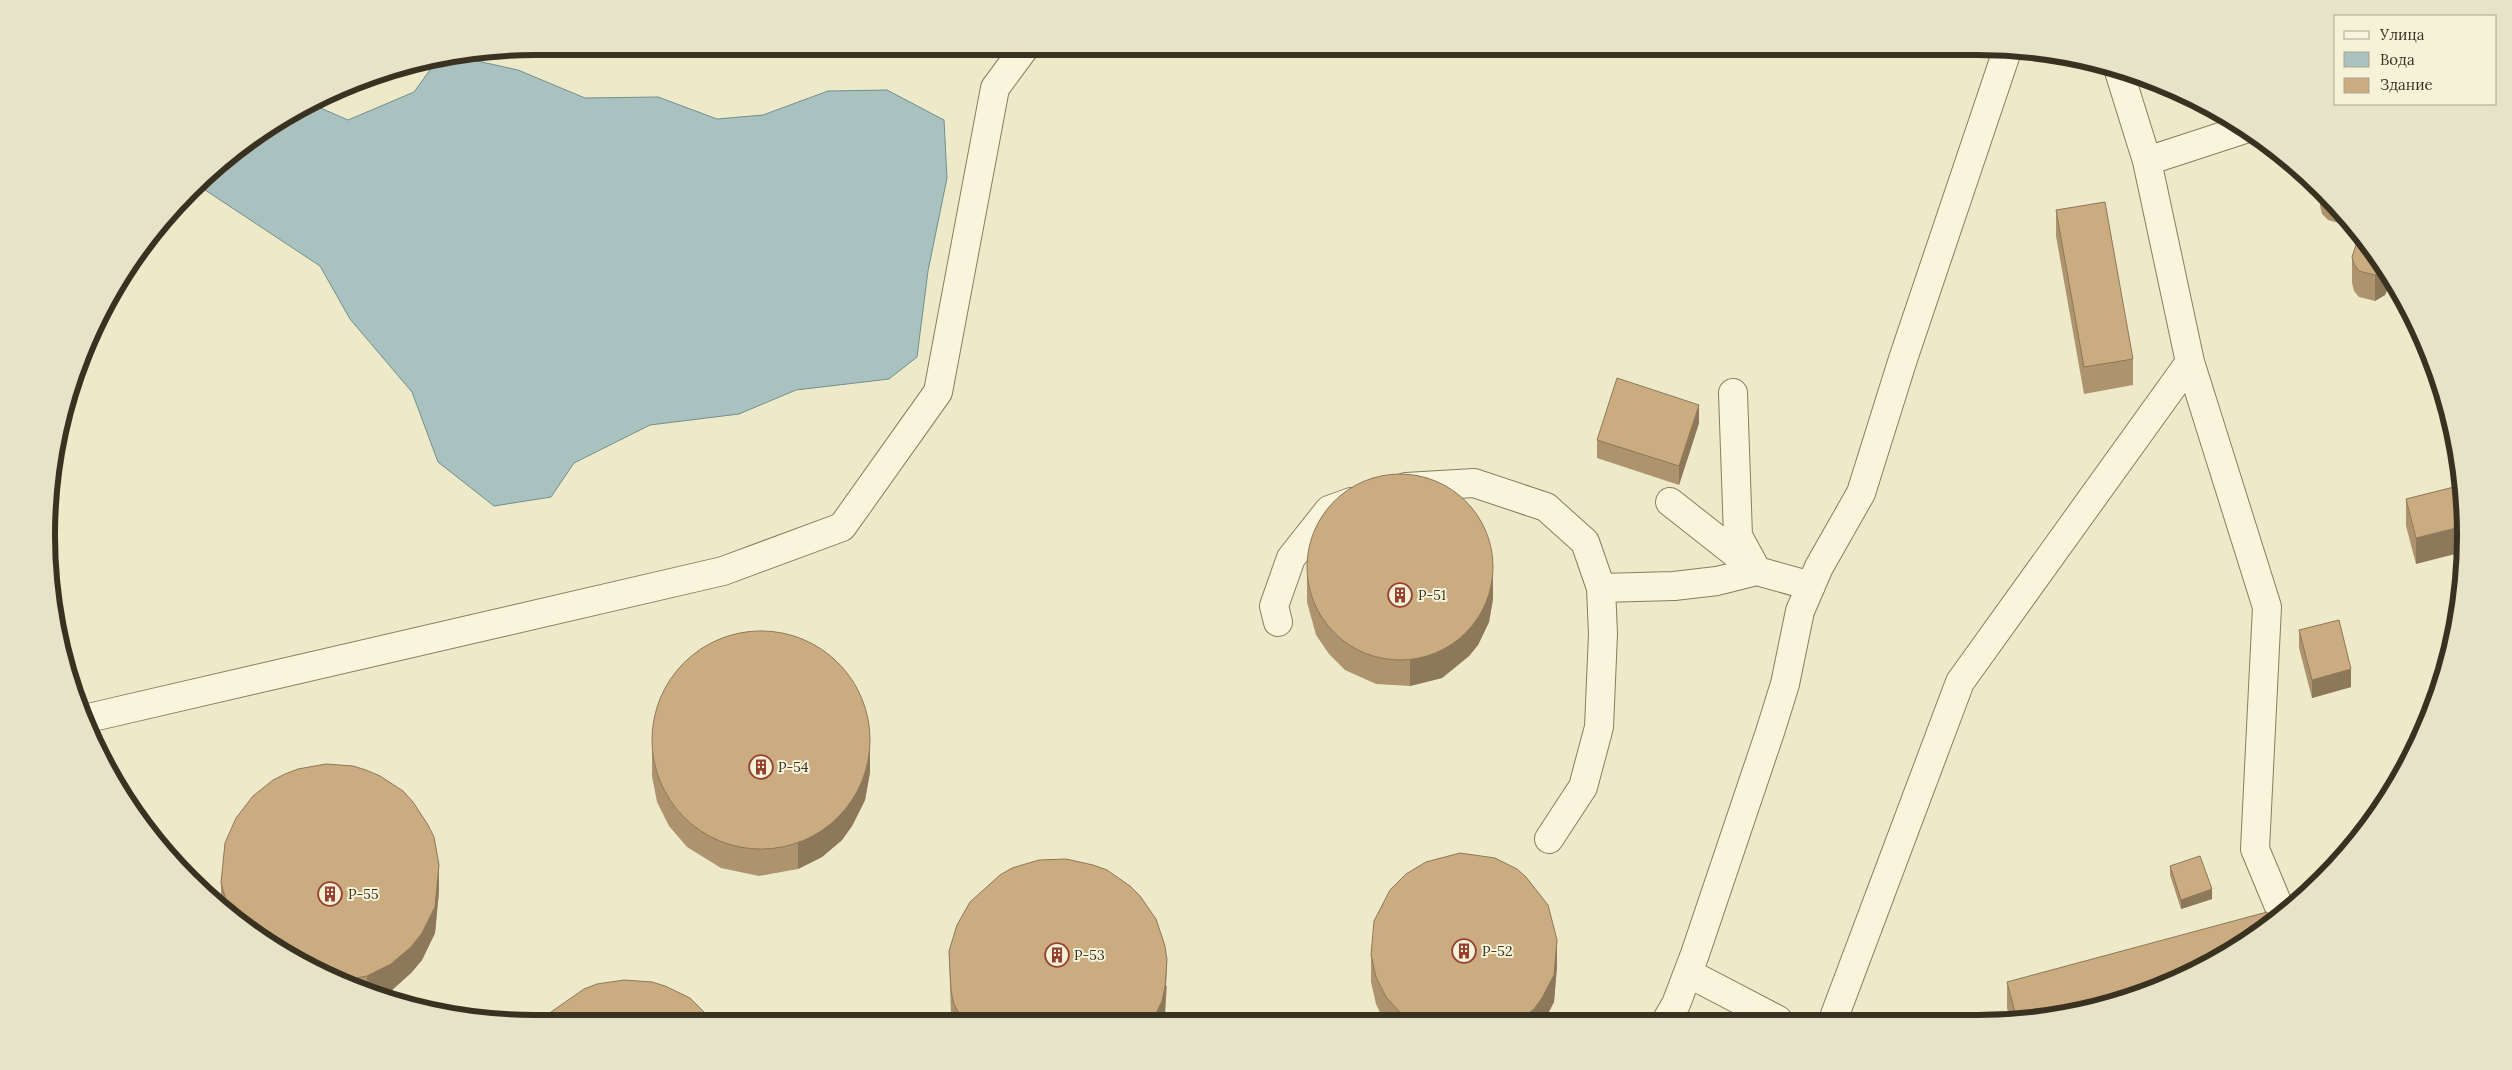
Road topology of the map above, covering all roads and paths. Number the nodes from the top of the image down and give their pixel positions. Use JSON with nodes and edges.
{"nodes":[{"id":1,"x":1019,"y":55,"type":"edge"},
{"id":2,"x":2005,"y":56,"type":"edge"},
{"id":3,"x":2121,"y":77,"type":"edge"},
{"id":4,"x":2237,"y":132,"type":"edge"},
{"id":5,"x":2147,"y":161,"type":"junction"},
{"id":6,"x":2190,"y":362,"type":"junction"},
{"id":7,"x":1733,"y":393,"type":"dead end"},
{"id":8,"x":1670,"y":502,"type":"dead end"},
{"id":9,"x":1757,"y":571,"type":"junction"},
{"id":10,"x":1811,"y":586,"type":"junction"},
{"id":11,"x":1601,"y":588,"type":"junction"},
{"id":12,"x":1278,"y":622,"type":"dead end"},
{"id":13,"x":91,"y":717,"type":"edge"},
{"id":14,"x":1549,"y":839,"type":"dead end"},
{"id":15,"x":2279,"y":907,"type":"edge"},
{"id":16,"x":1688,"y":973,"type":"junction"},
{"id":17,"x":1670,"y":1015,"type":"edge"},
{"id":18,"x":1768,"y":1015,"type":"edge"},
{"id":19,"x":1836,"y":1015,"type":"edge"}],
"edges":[{"from":1,"to":13,"type":"lane"},
{"from":2,"to":10,"type":"lane"},
{"from":3,"to":5,"type":"lane"},
{"from":4,"to":5,"type":"lane"},
{"from":5,"to":6,"type":"lane"},
{"from":6,"to":15,"type":"lane"},
{"from":6,"to":19,"type":"lane"},
{"from":7,"to":9,"type":"lane"},
{"from":8,"to":9,"type":"lane"},
{"from":9,"to":10,"type":"lane"},
{"from":9,"to":11,"type":"lane"},
{"from":10,"to":16,"type":"lane"},
{"from":11,"to":12,"type":"lane"},
{"from":11,"to":14,"type":"lane"},
{"from":16,"to":17,"type":"lane"},
{"from":16,"to":18,"type":"lane"}]}
